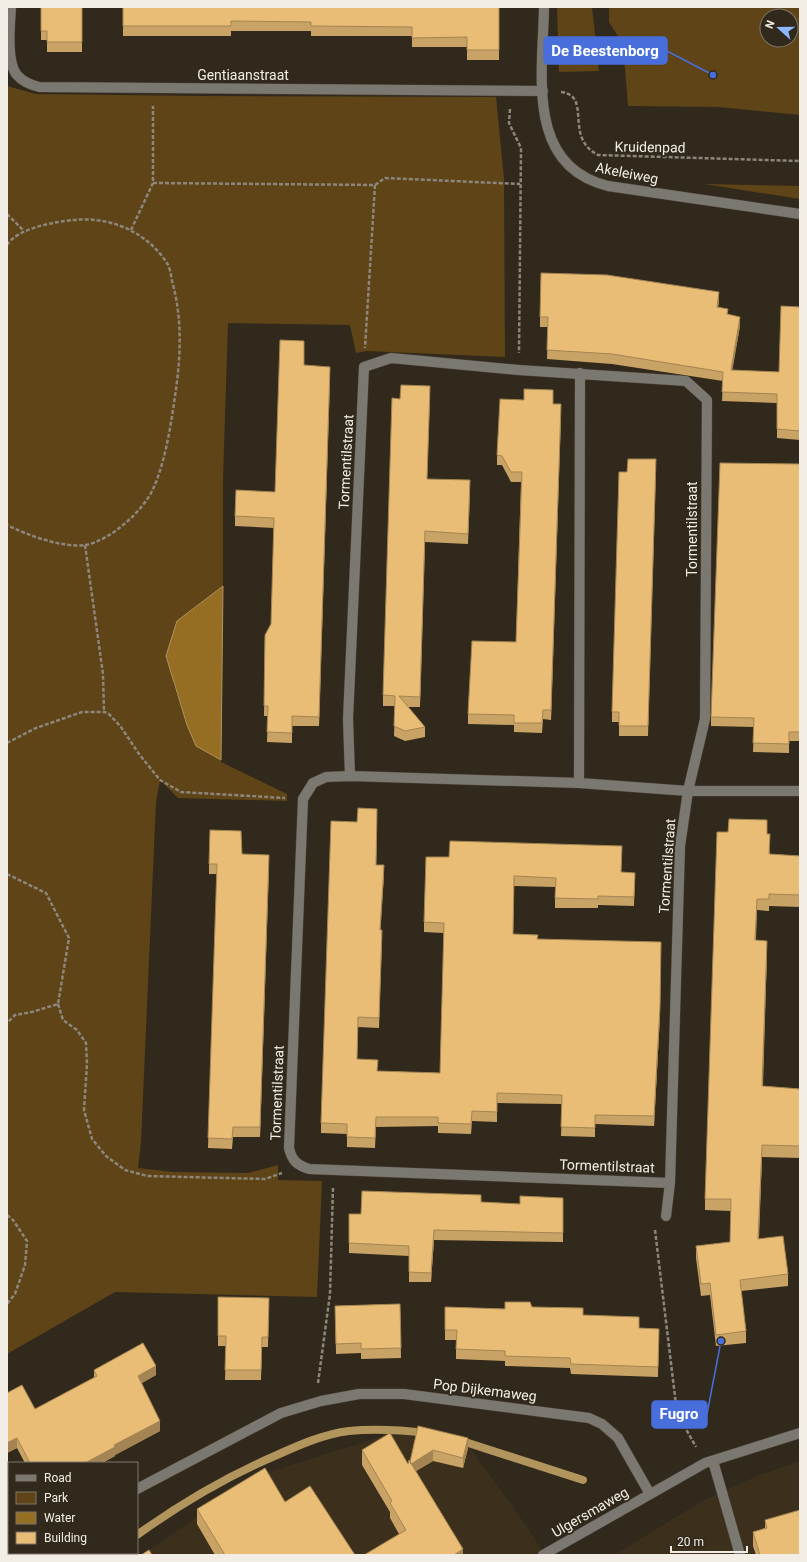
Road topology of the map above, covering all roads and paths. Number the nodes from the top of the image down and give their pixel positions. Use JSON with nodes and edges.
{"nodes":[{"id":1,"x":10,"y":7,"type":"edge"},
{"id":2,"x":544,"y":7,"type":"edge"},
{"id":3,"x":9,"y":26,"type":"edge"},
{"id":4,"x":153,"y":88,"type":"junction"},
{"id":5,"x":510,"y":91,"type":"junction"},
{"id":6,"x":542,"y":91,"type":"junction"},
{"id":7,"x":800,"y":161,"type":"edge"},
{"id":8,"x":153,"y":183,"type":"junction"},
{"id":9,"x":521,"y":184,"type":"junction"},
{"id":10,"x":375,"y":185,"type":"junction"},
{"id":11,"x":7,"y":214,"type":"edge"},
{"id":12,"x":800,"y":214,"type":"edge"},
{"id":13,"x":131,"y":230,"type":"junction"},
{"id":14,"x":24,"y":231,"type":"junction"},
{"id":15,"x":7,"y":245,"type":"edge"},
{"id":16,"x":364,"y":366,"type":"junction"},
{"id":17,"x":519,"y":370,"type":"junction"},
{"id":18,"x":580,"y":373,"type":"junction"},
{"id":19,"x":7,"y":525,"type":"edge"},
{"id":20,"x":85,"y":545,"type":"junction"},
{"id":21,"x":104,"y":712,"type":"junction"},
{"id":22,"x":7,"y":743,"type":"edge"},
{"id":23,"x":350,"y":776,"type":"junction"},
{"id":24,"x":579,"y":783,"type":"junction"},
{"id":25,"x":688,"y":791,"type":"junction"},
{"id":26,"x":800,"y":791,"type":"edge"},
{"id":27,"x":303,"y":799,"type":"junction"},
{"id":28,"x":7,"y":874,"type":"edge"},
{"id":29,"x":58,"y":1004,"type":"junction"},
{"id":30,"x":7,"y":1024,"type":"edge"},
{"id":31,"x":299,"y":1166,"type":"junction"},
{"id":32,"x":334,"y":1170,"type":"junction"},
{"id":33,"x":670,"y":1183,"type":"junction"},
{"id":34,"x":7,"y":1215,"type":"edge"},
{"id":35,"x":666,"y":1216,"type":"joint"},
{"id":36,"x":7,"y":1304,"type":"edge"},
{"id":37,"x":321,"y":1400,"type":"junction"},
{"id":38,"x":800,"y":1433,"type":"edge"},
{"id":39,"x":709,"y":1462,"type":"junction"},
{"id":40,"x":138,"y":1488,"type":"edge"},
{"id":41,"x":650,"y":1494,"type":"junction"},
{"id":42,"x":543,"y":1555,"type":"edge"},
{"id":43,"x":740,"y":1555,"type":"edge"}],
"edges":[{"from":1,"to":3,"type":"street","name":"Gentiaanstraat"},
{"from":2,"to":6,"type":"street","name":"Akeleiweg"},
{"from":3,"to":4,"type":"street","name":"Gentiaanstraat"},
{"from":4,"to":5,"type":"street","name":"Gentiaanstraat"},
{"from":4,"to":8,"type":"path"},
{"from":5,"to":6,"type":"street","name":"Gentiaanstraat"},
{"from":5,"to":9,"type":"path"},
{"from":6,"to":7,"type":"path","name":"Kruidenpad"},
{"from":6,"to":12,"type":"street","name":"Akeleiweg"},
{"from":8,"to":10,"type":"path"},
{"from":8,"to":13,"type":"path"},
{"from":9,"to":10,"type":"path"},
{"from":9,"to":17,"type":"path"},
{"from":10,"to":16,"type":"path"},
{"from":11,"to":14,"type":"path"},
{"from":13,"to":14,"type":"path"},
{"from":13,"to":20,"type":"path"},
{"from":14,"to":15,"type":"path"},
{"from":16,"to":17,"type":"street","name":"Tormentilstraat"},
{"from":16,"to":23,"type":"street","name":"Tormentilstraat"},
{"from":17,"to":18,"type":"street","name":"Tormentilstraat"},
{"from":18,"to":24,"type":"street"},
{"from":18,"to":25,"type":"street","name":"Tormentilstraat"},
{"from":19,"to":20,"type":"path"},
{"from":20,"to":21,"type":"path"},
{"from":21,"to":22,"type":"path"},
{"from":21,"to":27,"type":"path"},
{"from":23,"to":24,"type":"street"},
{"from":23,"to":27,"type":"street"},
{"from":24,"to":25,"type":"street"},
{"from":25,"to":26,"type":"street"},
{"from":25,"to":33,"type":"street","name":"Tormentilstraat"},
{"from":27,"to":31,"type":"street","name":"Tormentilstraat"},
{"from":28,"to":29,"type":"path"},
{"from":29,"to":30,"type":"path"},
{"from":29,"to":31,"type":"path"},
{"from":31,"to":32,"type":"street","name":"Tormentilstraat"},
{"from":32,"to":33,"type":"street","name":"Tormentilstraat"},
{"from":32,"to":37,"type":"path"},
{"from":33,"to":35,"type":"street","name":"Tormentilstraat"},
{"from":34,"to":36,"type":"path"},
{"from":35,"to":39,"type":"path"},
{"from":37,"to":40,"type":"street","name":"Pop Dijkemaweg"},
{"from":37,"to":41,"type":"street","name":"Pop Dijkemaweg"},
{"from":38,"to":39,"type":"street"},
{"from":39,"to":41,"type":"street"},
{"from":39,"to":43,"type":"street"},
{"from":41,"to":42,"type":"street","name":"Ulgersmaweg"}]}
